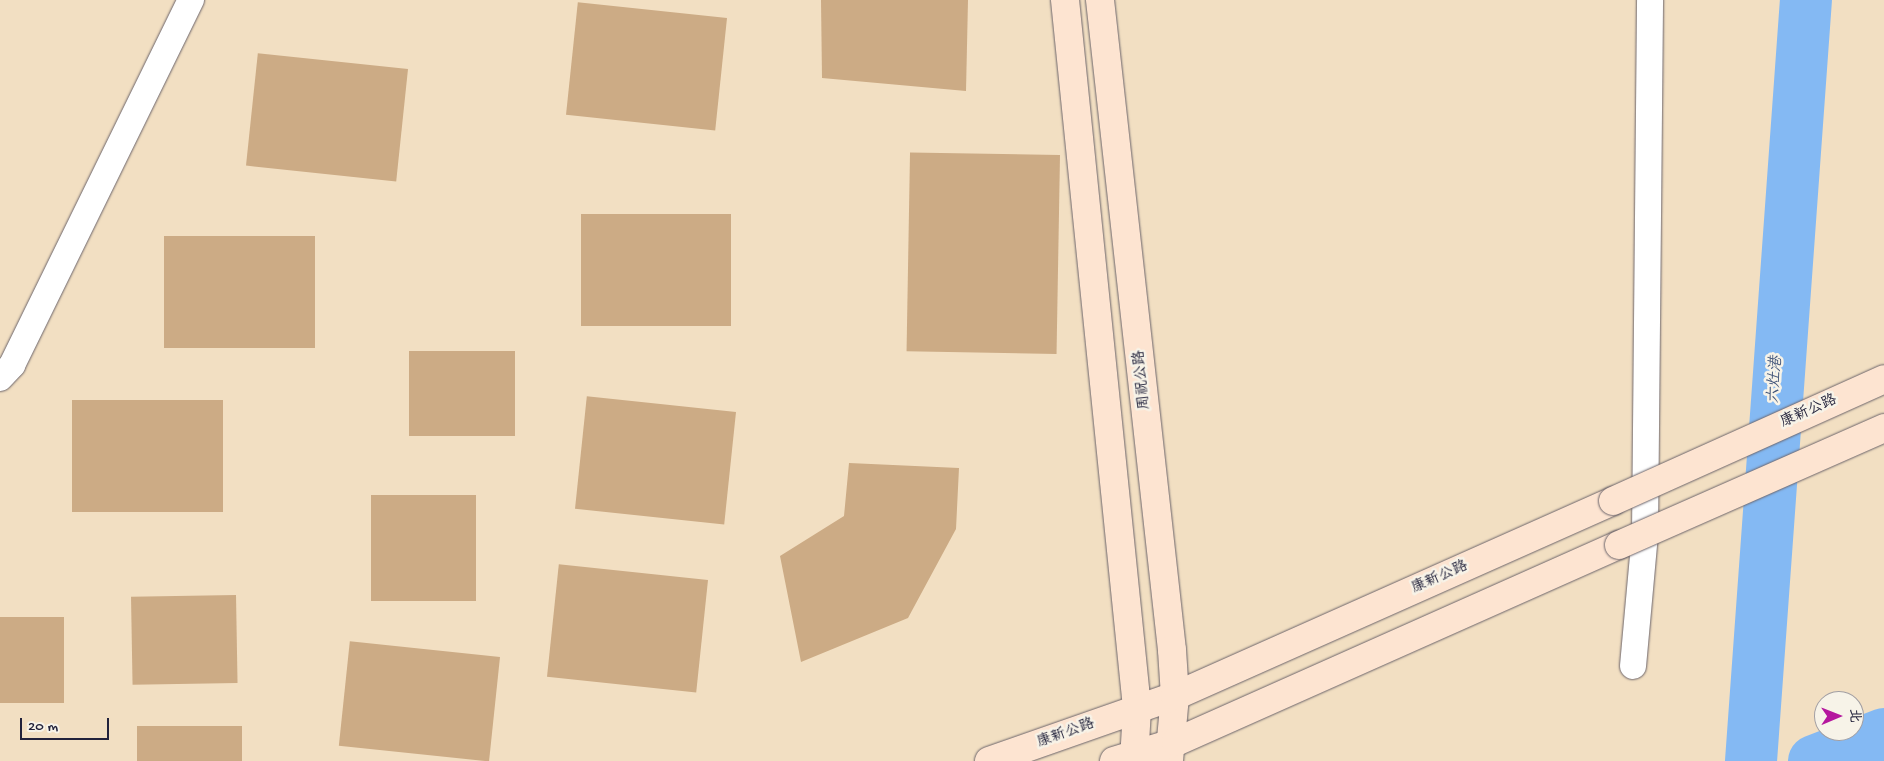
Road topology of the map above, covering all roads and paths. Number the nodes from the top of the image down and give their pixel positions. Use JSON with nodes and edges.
{"nodes":[{"id":1,"x":191,"y":0,"type":"edge"},
{"id":2,"x":1065,"y":0,"type":"edge"},
{"id":3,"x":1100,"y":0,"type":"edge"},
{"id":4,"x":1650,"y":0,"type":"edge"},
{"id":5,"x":0,"y":378,"type":"edge"},
{"id":6,"x":1884,"y":379,"type":"edge"},
{"id":7,"x":1884,"y":428,"type":"edge"},
{"id":8,"x":1633,"y":666,"type":"dead end"},
{"id":9,"x":1175,"y":696,"type":"junction"},
{"id":10,"x":1137,"y":708,"type":"junction"},
{"id":11,"x":1169,"y":752,"type":"edge"},
{"id":12,"x":1128,"y":758,"type":"edge"},
{"id":13,"x":989,"y":761,"type":"edge"}],
"edges":[{"from":1,"to":5,"type":"street"},
{"from":2,"to":10,"type":"main road"},
{"from":3,"to":9,"type":"main road","name":"周祝公路"},
{"from":4,"to":8,"type":"street"},
{"from":6,"to":9,"type":"main road","name":"康新公路","bridge":true},
{"from":7,"to":11,"type":"main road","bridge":true},
{"from":9,"to":10,"type":"main road","name":"康新公路"},
{"from":9,"to":11,"type":"main road","name":"周祝公路"},
{"from":10,"to":12,"type":"main road"},
{"from":10,"to":13,"type":"main road","name":"康新公路"},
{"from":11,"to":12,"type":"main road"}]}
